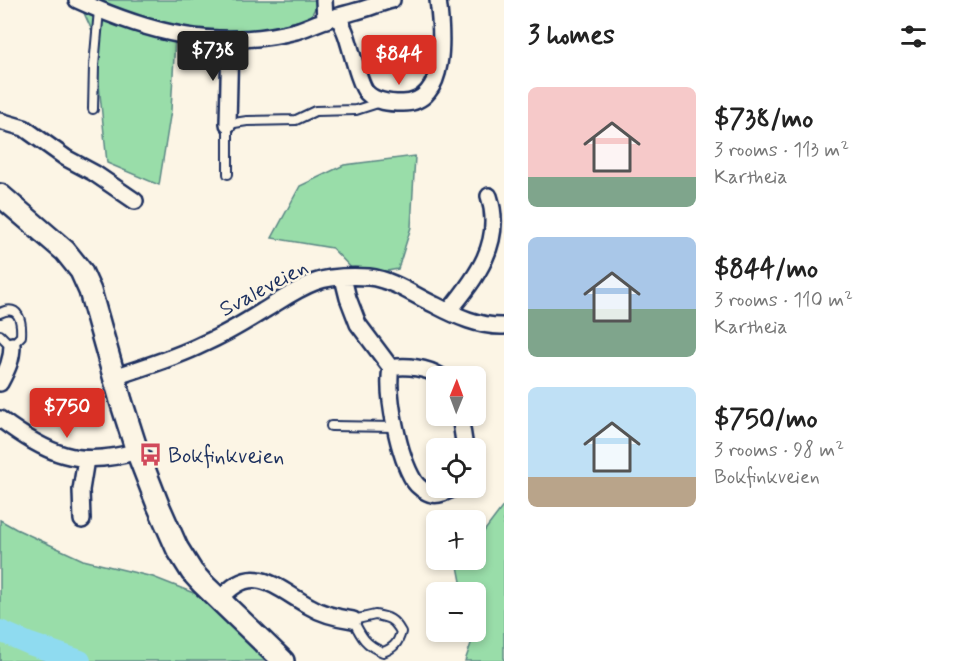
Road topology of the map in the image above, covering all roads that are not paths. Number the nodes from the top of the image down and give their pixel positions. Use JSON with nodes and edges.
{"nodes":[{"id":1,"x":77,"y":0,"type":"edge"},
{"id":2,"x":324,"y":0,"type":"edge"},
{"id":3,"x":392,"y":0,"type":"edge"},
{"id":4,"x":438,"y":0,"type":"edge"},
{"id":5,"x":99,"y":10,"type":"junction"},
{"id":6,"x":332,"y":18,"type":"junction"},
{"id":7,"x":230,"y":40,"type":"junction"},
{"id":8,"x":382,"y":102,"type":"junction"},
{"id":9,"x":93,"y":109,"type":"dead end"},
{"id":10,"x":0,"y":121,"type":"edge"},
{"id":11,"x":228,"y":124,"type":"junction"},
{"id":12,"x":228,"y":174,"type":"dead end"},
{"id":13,"x":0,"y":195,"type":"edge"},
{"id":14,"x":489,"y":196,"type":"dead end"},
{"id":15,"x":135,"y":201,"type":"dead end"},
{"id":16,"x":343,"y":278,"type":"junction"},
{"id":17,"x":449,"y":311,"type":"junction"},
{"id":18,"x":0,"y":313,"type":"edge"},
{"id":19,"x":504,"y":326,"type":"edge"},
{"id":20,"x":0,"y":335,"type":"edge"},
{"id":21,"x":12,"y":345,"type":"junction"},
{"id":22,"x":391,"y":368,"type":"junction"},
{"id":23,"x":426,"y":371,"type":"edge"},
{"id":24,"x":114,"y":377,"type":"junction"},
{"id":25,"x":0,"y":383,"type":"edge"},
{"id":26,"x":0,"y":419,"type":"edge"},
{"id":27,"x":331,"y":426,"type":"dead end"},
{"id":28,"x":396,"y":427,"type":"junction"},
{"id":29,"x":137,"y":451,"type":"junction"},
{"id":30,"x":86,"y":459,"type":"junction"},
{"id":31,"x":426,"y":491,"type":"edge"},
{"id":32,"x":82,"y":520,"type":"dead end"},
{"id":33,"x":220,"y":600,"type":"junction"},
{"id":34,"x":353,"y":620,"type":"junction"},
{"id":35,"x":283,"y":661,"type":"edge"}],
"edges":[{"from":1,"to":5,"type":"street"},
{"from":2,"to":6,"type":"street"},
{"from":3,"to":6,"type":"street"},
{"from":4,"to":8,"type":"street"},
{"from":5,"to":7,"type":"street"},
{"from":5,"to":9,"type":"lane"},
{"from":6,"to":7,"type":"street"},
{"from":6,"to":8,"type":"street"},
{"from":7,"to":11,"type":"street"},
{"from":8,"to":11,"type":"lane"},
{"from":10,"to":15,"type":"street"},
{"from":11,"to":12,"type":"lane"},
{"from":13,"to":24,"type":"street"},
{"from":14,"to":17,"type":"street"},
{"from":16,"to":17,"type":"street","name":"Svaleveien"},
{"from":16,"to":22,"type":"street"},
{"from":16,"to":24,"type":"street","name":"Svaleveien"},
{"from":17,"to":19,"type":"street","name":"Svaleveien"},
{"from":18,"to":21,"type":"lane"},
{"from":20,"to":21,"type":"lane"},
{"from":21,"to":25,"type":"street"},
{"from":22,"to":23,"type":"street"},
{"from":22,"to":28,"type":"street"},
{"from":24,"to":29,"type":"street"},
{"from":26,"to":30,"type":"street"},
{"from":27,"to":28,"type":"lane"},
{"from":28,"to":31,"type":"street"},
{"from":29,"to":30,"type":"street"},
{"from":29,"to":33,"type":"street"},
{"from":30,"to":32,"type":"street"},
{"from":33,"to":34,"type":"street"},
{"from":33,"to":35,"type":"street"},
{"from":34,"to":34,"type":"lane"}]}
